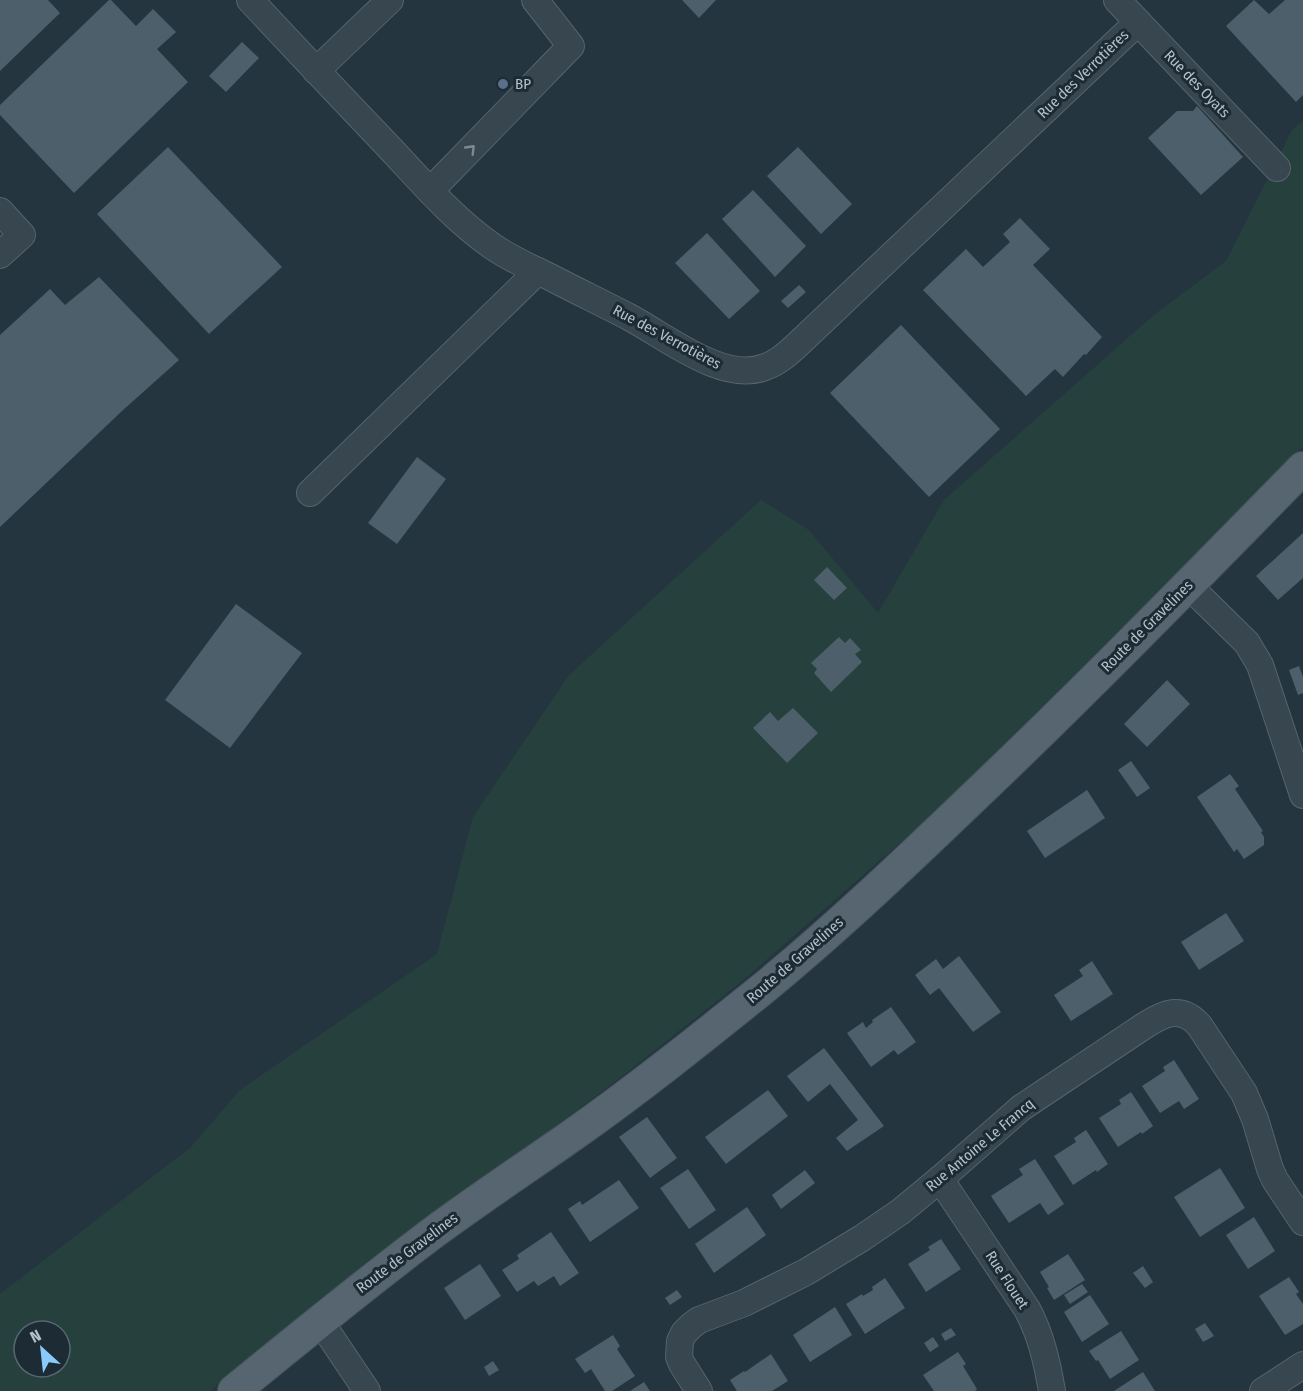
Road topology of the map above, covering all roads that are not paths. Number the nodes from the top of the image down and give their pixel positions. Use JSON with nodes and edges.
{"nodes":[{"id":1,"x":249,"y":0,"type":"edge"},
{"id":2,"x":390,"y":0,"type":"edge"},
{"id":3,"x":535,"y":0,"type":"edge"},
{"id":4,"x":1117,"y":0,"type":"edge"},
{"id":5,"x":1138,"y":22,"type":"junction"},
{"id":6,"x":316,"y":71,"type":"junction"},
{"id":7,"x":1277,"y":168,"type":"dead end"},
{"id":8,"x":430,"y":191,"type":"junction"},
{"id":9,"x":0,"y":211,"type":"edge"},
{"id":10,"x":0,"y":255,"type":"edge"},
{"id":11,"x":538,"y":272,"type":"junction"},
{"id":12,"x":1303,"y":468,"type":"edge"},
{"id":13,"x":310,"y":493,"type":"dead end"},
{"id":14,"x":1188,"y":585,"type":"junction"},
{"id":15,"x":1303,"y":795,"type":"edge"},
{"id":16,"x":940,"y":1179,"type":"junction"},
{"id":17,"x":1303,"y":1222,"type":"edge"},
{"id":18,"x":320,"y":1321,"type":"junction"},
{"id":19,"x":1303,"y":1365,"type":"edge"},
{"id":20,"x":234,"y":1391,"type":"edge"},
{"id":21,"x":368,"y":1391,"type":"edge"},
{"id":22,"x":699,"y":1391,"type":"edge"},
{"id":23,"x":1052,"y":1391,"type":"edge"},
{"id":24,"x":1263,"y":1391,"type":"edge"}],
"edges":[{"from":1,"to":6,"type":"street","name":"Rue des Verrotières"},
{"from":2,"to":6,"type":"street"},
{"from":8,"to":3,"type":"street","one_way":true},
{"from":4,"to":5,"type":"street","name":"Rue des Oyats"},
{"from":5,"to":7,"type":"street","name":"Rue des Oyats"},
{"from":5,"to":11,"type":"street","name":"Rue des Verrotières"},
{"from":6,"to":8,"type":"street","name":"Rue des Verrotières"},
{"from":8,"to":11,"type":"street","name":"Rue des Verrotières"},
{"from":9,"to":10,"type":"street"},
{"from":11,"to":13,"type":"street"},
{"from":12,"to":14,"type":"main road","name":"Route de Gravelines"},
{"from":14,"to":15,"type":"street"},
{"from":14,"to":18,"type":"main road","name":"Route de Gravelines"},
{"from":16,"to":17,"type":"street","name":"Rue Antoine Le Francq"},
{"from":16,"to":22,"type":"street","name":"Rue Antoine Le Francq"},
{"from":16,"to":23,"type":"street","name":"Rue Flouet"},
{"from":18,"to":20,"type":"main road","name":"Route de Gravelines"},
{"from":18,"to":21,"type":"street"},
{"from":19,"to":24,"type":"street"}]}
